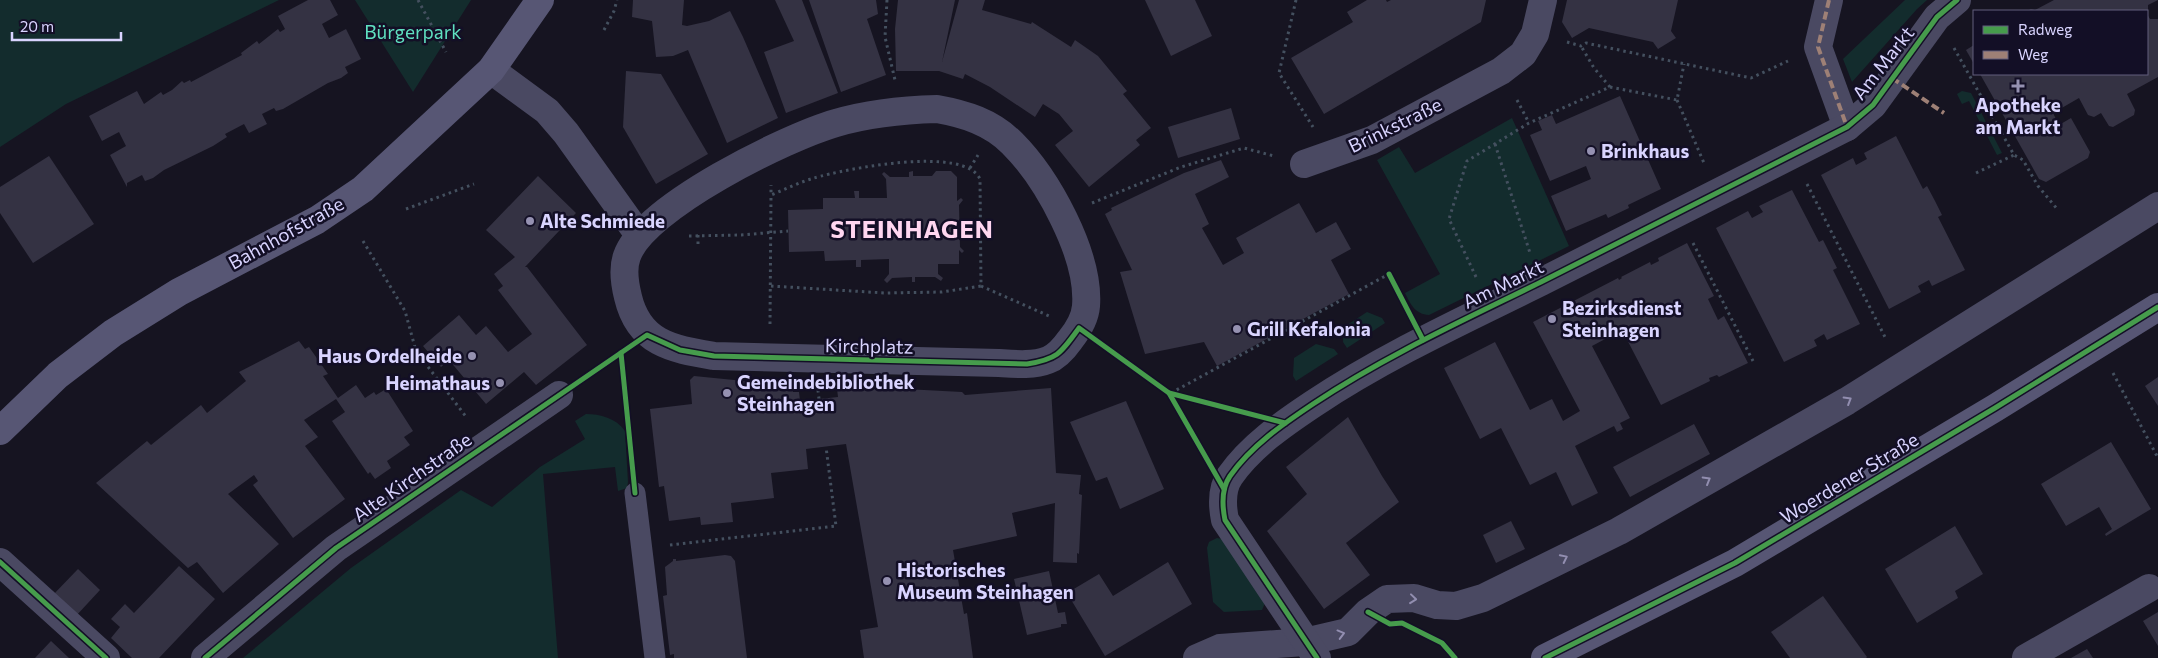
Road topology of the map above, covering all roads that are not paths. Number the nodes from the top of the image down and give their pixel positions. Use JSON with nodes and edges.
{"nodes":[{"id":1,"x":540,"y":0,"type":"edge"},
{"id":2,"x":1543,"y":0,"type":"edge"},
{"id":3,"x":1829,"y":0,"type":"edge"},
{"id":4,"x":1957,"y":0,"type":"edge"},
{"id":5,"x":491,"y":70,"type":"junction"},
{"id":6,"x":1847,"y":127,"type":"junction"},
{"id":7,"x":1304,"y":164,"type":"road end"},
{"id":8,"x":2158,"y":206,"type":"edge"},
{"id":9,"x":639,"y":235,"type":"junction"},
{"id":10,"x":2158,"y":307,"type":"edge"},
{"id":11,"x":559,"y":395,"type":"road end"},
{"id":12,"x":0,"y":431,"type":"edge"},
{"id":13,"x":635,"y":493,"type":"road end"},
{"id":14,"x":0,"y":562,"type":"edge"},
{"id":15,"x":2149,"y":588,"type":"dead end"},
{"id":16,"x":1311,"y":650,"type":"edge"},
{"id":17,"x":106,"y":658,"type":"edge"},
{"id":18,"x":205,"y":658,"type":"edge"},
{"id":19,"x":655,"y":658,"type":"edge"},
{"id":20,"x":1197,"y":658,"type":"edge"},
{"id":21,"x":1545,"y":658,"type":"edge"},
{"id":22,"x":2026,"y":658,"type":"edge"}],
"edges":[{"from":1,"to":5,"type":"main road","name":"Bahnhofstraße"},
{"from":2,"to":7,"type":"street","name":"Brinkstraße"},
{"from":3,"to":6,"type":"street"},
{"from":4,"to":6,"type":"street","name":"Am Markt"},
{"from":5,"to":9,"type":"street"},
{"from":5,"to":12,"type":"main road","name":"Bahnhofstraße"},
{"from":6,"to":16,"type":"street","name":"Am Markt"},
{"from":16,"to":8,"type":"street","one_way":true},
{"from":9,"to":9,"type":"street","name":"Kirchplatz"},
{"from":10,"to":21,"type":"main road","name":"Woerdener Straße"},
{"from":11,"to":18,"type":"street","name":"Alte Kirchstraße"},
{"from":13,"to":19,"type":"lane"},
{"from":14,"to":17,"type":"street"},
{"from":15,"to":22,"type":"street"},
{"from":16,"to":20,"type":"street"}]}
